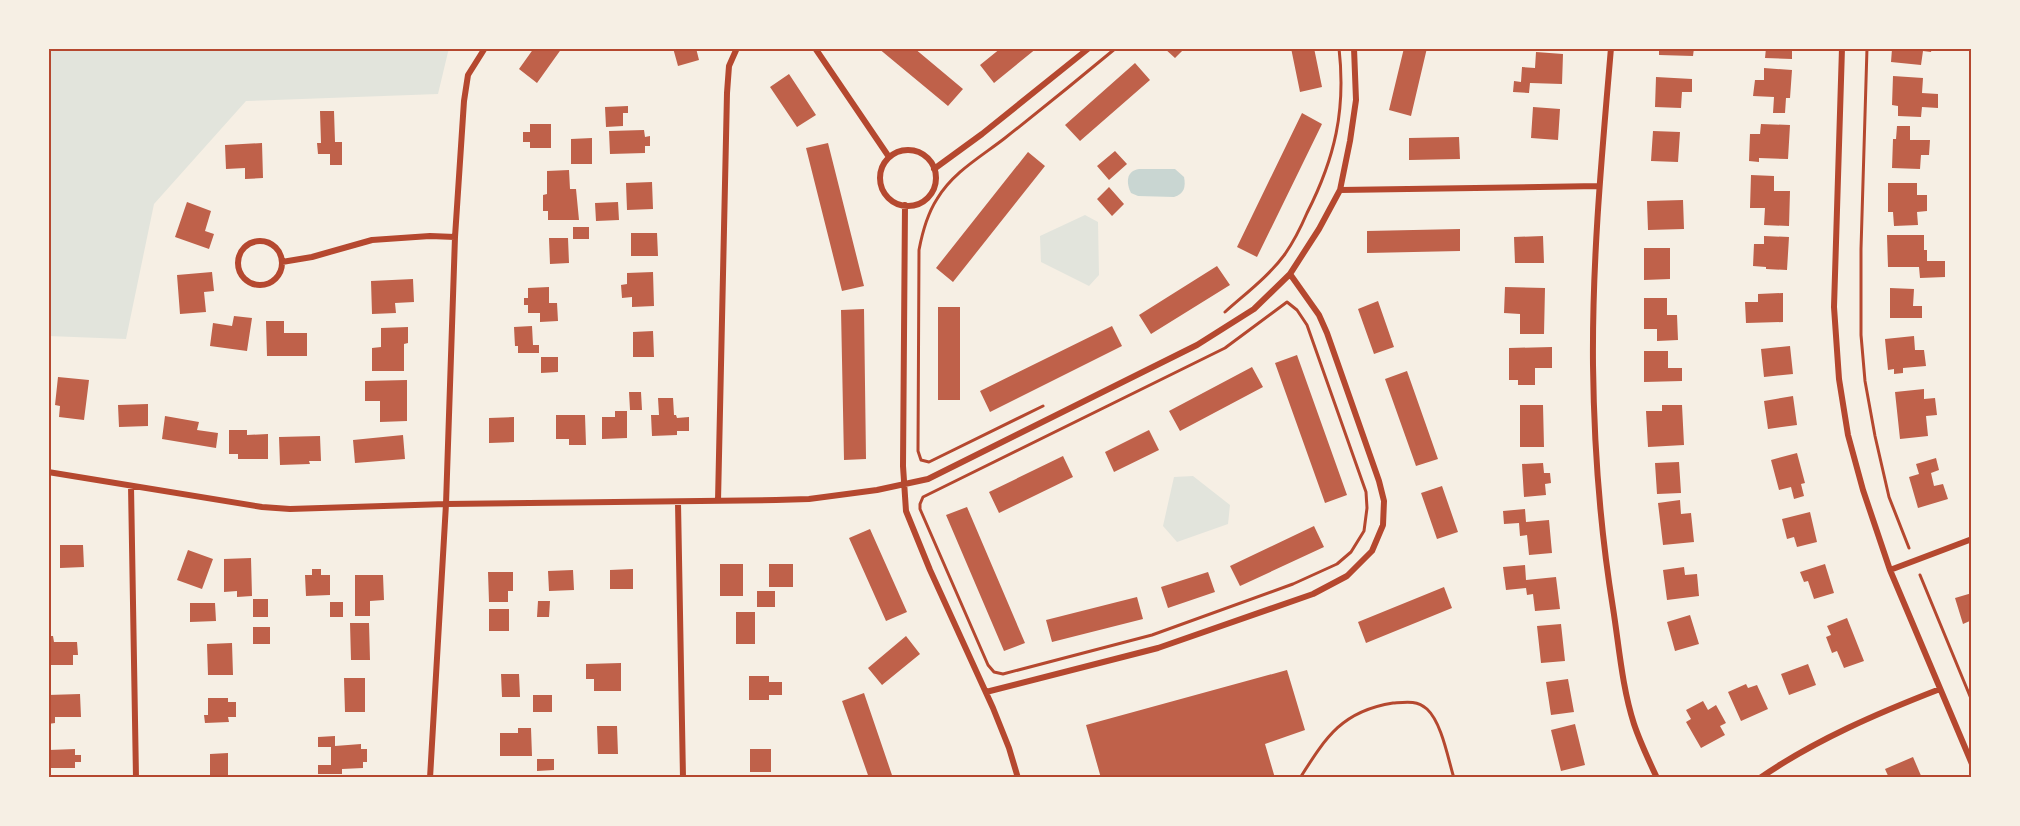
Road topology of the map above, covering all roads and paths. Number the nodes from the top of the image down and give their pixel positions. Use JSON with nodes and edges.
{"nodes":[{"id":1,"x":485,"y":48,"type":"edge"},
{"id":2,"x":737,"y":48,"type":"edge"},
{"id":3,"x":815,"y":48,"type":"edge"},
{"id":4,"x":1089,"y":48,"type":"edge"},
{"id":5,"x":1116,"y":48,"type":"edge"},
{"id":6,"x":1339,"y":48,"type":"edge"},
{"id":7,"x":1354,"y":48,"type":"edge"},
{"id":8,"x":1611,"y":48,"type":"edge"},
{"id":9,"x":1842,"y":48,"type":"edge"},
{"id":10,"x":1868,"y":48,"type":"edge"},
{"id":11,"x":889,"y":157,"type":"junction"},
{"id":12,"x":934,"y":169,"type":"junction"},
{"id":13,"x":1599,"y":186,"type":"junction"},
{"id":14,"x":1340,"y":190,"type":"junction"},
{"id":15,"x":905,"y":205,"type":"junction"},
{"id":16,"x":455,"y":237,"type":"junction"},
{"id":17,"x":282,"y":262,"type":"junction"},
{"id":18,"x":1290,"y":274,"type":"junction"},
{"id":19,"x":1220,"y":315,"type":"dead end"},
{"id":20,"x":1045,"y":405,"type":"dead end"},
{"id":21,"x":48,"y":472,"type":"edge"},
{"id":22,"x":903,"y":484,"type":"junction"},
{"id":23,"x":131,"y":486,"type":"junction"},
{"id":24,"x":937,"y":490,"type":"joint"},
{"id":25,"x":718,"y":501,"type":"junction"},
{"id":26,"x":678,"y":503,"type":"junction"},
{"id":27,"x":446,"y":504,"type":"junction"},
{"id":28,"x":1972,"y":539,"type":"edge"},
{"id":29,"x":1909,"y":548,"type":"dead end"},
{"id":30,"x":1890,"y":570,"type":"junction"},
{"id":31,"x":1920,"y":575,"type":"dead end"},
{"id":32,"x":1940,"y":689,"type":"junction"},
{"id":33,"x":986,"y":692,"type":"junction"},
{"id":34,"x":1972,"y":701,"type":"edge"},
{"id":35,"x":1972,"y":764,"type":"edge"},
{"id":36,"x":136,"y":778,"type":"edge"},
{"id":37,"x":430,"y":778,"type":"edge"},
{"id":38,"x":683,"y":778,"type":"edge"},
{"id":39,"x":1018,"y":778,"type":"edge"},
{"id":40,"x":1300,"y":778,"type":"edge"},
{"id":41,"x":1454,"y":778,"type":"edge"},
{"id":42,"x":1657,"y":778,"type":"edge"},
{"id":43,"x":1760,"y":778,"type":"edge"}],
"edges":[{"from":1,"to":16,"type":"street"},
{"from":2,"to":25,"type":"street"},
{"from":3,"to":11,"type":"street"},
{"from":4,"to":12,"type":"street"},
{"from":5,"to":20,"type":"path"},
{"from":6,"to":19,"type":"path"},
{"from":7,"to":14,"type":"street"},
{"from":8,"to":13,"type":"street"},
{"from":9,"to":30,"type":"street"},
{"from":10,"to":29,"type":"path"},
{"from":11,"to":12,"type":"street"},
{"from":11,"to":15,"type":"street"},
{"from":12,"to":15,"type":"street"},
{"from":13,"to":14,"type":"street"},
{"from":13,"to":42,"type":"street"},
{"from":14,"to":18,"type":"street"},
{"from":15,"to":22,"type":"street"},
{"from":16,"to":17,"type":"street"},
{"from":16,"to":27,"type":"street"},
{"from":17,"to":17,"type":"street"},
{"from":18,"to":22,"type":"street"},
{"from":18,"to":33,"type":"street"},
{"from":21,"to":23,"type":"street"},
{"from":22,"to":25,"type":"street"},
{"from":22,"to":33,"type":"street"},
{"from":23,"to":27,"type":"street"},
{"from":23,"to":36,"type":"street"},
{"from":24,"to":24,"type":"path"},
{"from":25,"to":26,"type":"street"},
{"from":26,"to":27,"type":"street"},
{"from":26,"to":38,"type":"street"},
{"from":27,"to":37,"type":"street"},
{"from":28,"to":30,"type":"street"},
{"from":30,"to":32,"type":"street"},
{"from":31,"to":34,"type":"path"},
{"from":32,"to":35,"type":"street"},
{"from":32,"to":43,"type":"street"},
{"from":33,"to":39,"type":"street"},
{"from":40,"to":41,"type":"path"}]}
